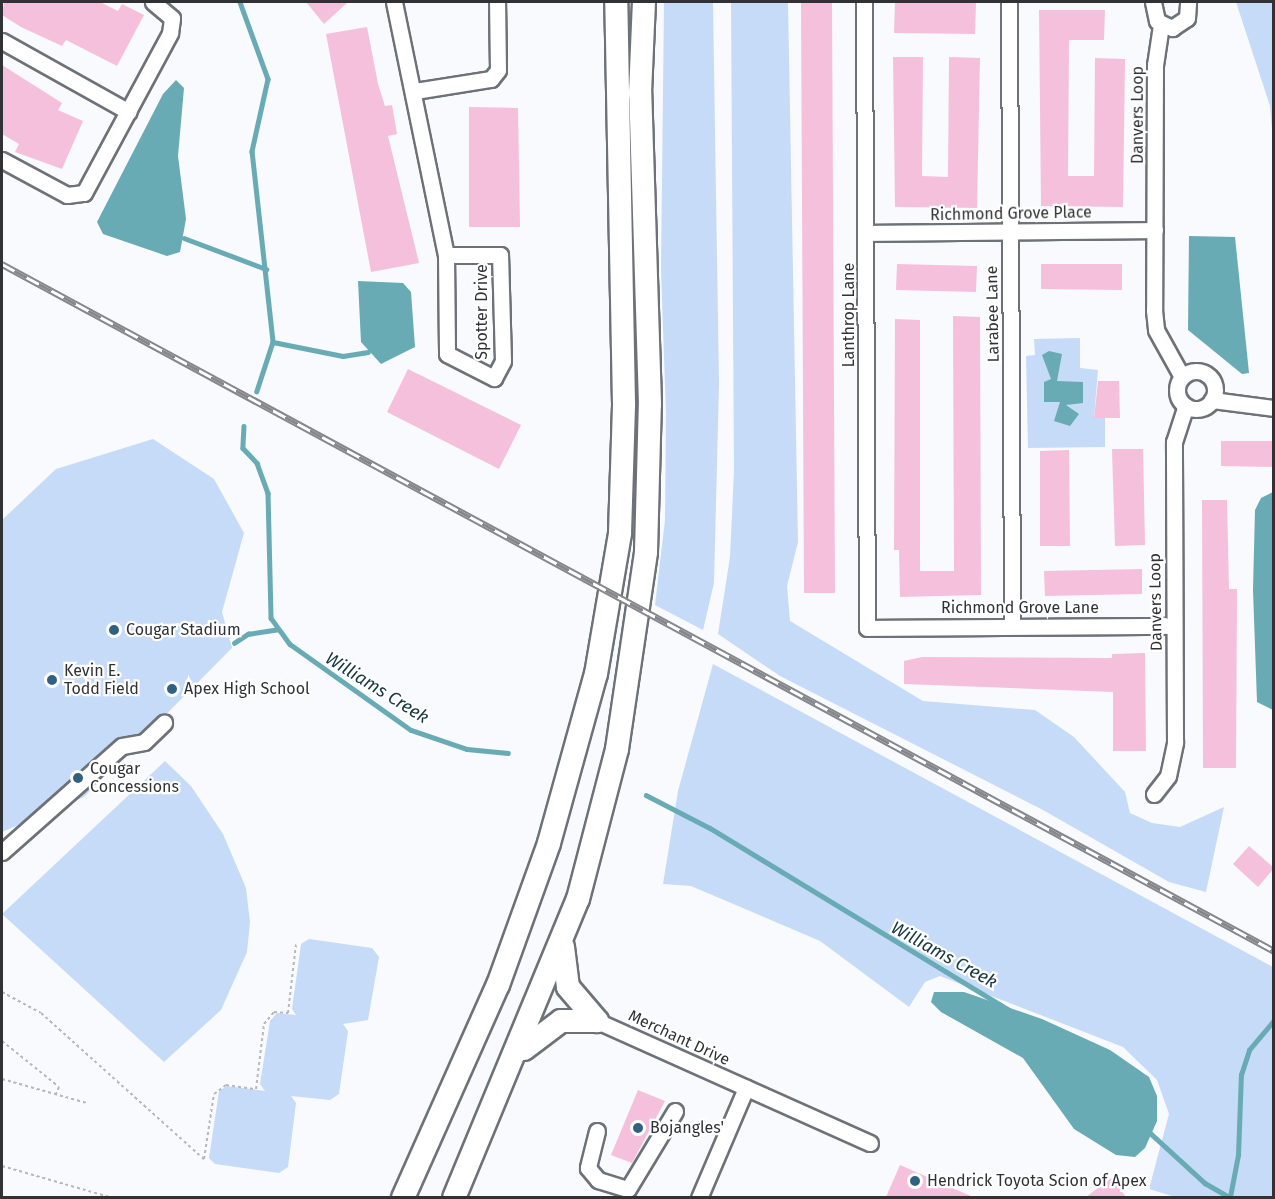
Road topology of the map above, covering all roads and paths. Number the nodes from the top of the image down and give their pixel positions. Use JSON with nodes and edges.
{"nodes":[{"id":1,"x":153,"y":2,"type":"edge"},
{"id":2,"x":394,"y":2,"type":"edge"},
{"id":3,"x":497,"y":2,"type":"edge"},
{"id":4,"x":616,"y":2,"type":"edge"},
{"id":5,"x":644,"y":2,"type":"edge"},
{"id":6,"x":864,"y":2,"type":"edge"},
{"id":7,"x":1009,"y":2,"type":"edge"},
{"id":8,"x":1153,"y":2,"type":"edge"},
{"id":9,"x":1188,"y":2,"type":"edge"},
{"id":10,"x":1161,"y":25,"type":"junction"},
{"id":11,"x":2,"y":41,"type":"edge"},
{"id":12,"x":415,"y":91,"type":"junction"},
{"id":13,"x":129,"y":111,"type":"junction"},
{"id":14,"x":2,"y":160,"type":"edge"},
{"id":15,"x":1155,"y":230,"type":"junction"},
{"id":16,"x":867,"y":233,"type":"junction"},
{"id":17,"x":1010,"y":233,"type":"junction"},
{"id":18,"x":446,"y":255,"type":"junction"},
{"id":19,"x":1182,"y":377,"type":"junction"},
{"id":20,"x":1212,"y":400,"type":"junction"},
{"id":21,"x":1186,"y":406,"type":"junction"},
{"id":22,"x":1274,"y":408,"type":"edge"},
{"id":23,"x":1012,"y":626,"type":"junction"},
{"id":24,"x":1174,"y":626,"type":"junction"},
{"id":25,"x":867,"y":628,"type":"joint"},
{"id":26,"x":164,"y":723,"type":"dead end"},
{"id":27,"x":1154,"y":794,"type":"dead end"},
{"id":28,"x":2,"y":852,"type":"edge"},
{"id":29,"x":564,"y":938,"type":"junction"},
{"id":30,"x":296,"y":944,"type":"dead end"},
{"id":31,"x":2,"y":992,"type":"edge"},
{"id":32,"x":597,"y":1021,"type":"junction"},
{"id":33,"x":2,"y":1041,"type":"edge"},
{"id":34,"x":515,"y":1059,"type":"junction"},
{"id":35,"x":2,"y":1079,"type":"edge"},
{"id":36,"x":746,"y":1088,"type":"junction"},
{"id":37,"x":56,"y":1094,"type":"junction"},
{"id":38,"x":87,"y":1103,"type":"dead end"},
{"id":39,"x":675,"y":1111,"type":"dead end"},
{"id":40,"x":597,"y":1131,"type":"dead end"},
{"id":41,"x":870,"y":1143,"type":"dead end"},
{"id":42,"x":2,"y":1166,"type":"edge"},
{"id":43,"x":113,"y":1197,"type":"edge"},
{"id":44,"x":403,"y":1197,"type":"edge"},
{"id":45,"x":454,"y":1197,"type":"edge"},
{"id":46,"x":699,"y":1197,"type":"edge"}],
"edges":[{"from":1,"to":13,"type":"street"},
{"from":2,"to":12,"type":"street","name":"Spotter Drive"},
{"from":3,"to":12,"type":"street"},
{"from":4,"to":44,"type":"highway"},
{"from":5,"to":29,"type":"highway"},
{"from":6,"to":16,"type":"street","name":"Lanthrop Lane"},
{"from":7,"to":17,"type":"street","name":"Larabee Lane"},
{"from":8,"to":10,"type":"street"},
{"from":9,"to":10,"type":"street"},
{"from":10,"to":15,"type":"street","name":"Danvers Loop"},
{"from":11,"to":13,"type":"street"},
{"from":12,"to":18,"type":"street","name":"Spotter Drive"},
{"from":13,"to":14,"type":"street"},
{"from":15,"to":17,"type":"street","name":"Richmond Grove Place"},
{"from":15,"to":19,"type":"street","name":"Danvers Loop"},
{"from":16,"to":17,"type":"street","name":"Richmond Grove Place"},
{"from":16,"to":25,"type":"street","name":"Lanthrop Lane"},
{"from":17,"to":23,"type":"street","name":"Larabee Lane"},
{"from":18,"to":18,"type":"street","name":"Spotter Drive"},
{"from":19,"to":20,"type":"street"},
{"from":19,"to":21,"type":"street"},
{"from":20,"to":21,"type":"street"},
{"from":20,"to":22,"type":"street"},
{"from":21,"to":24,"type":"street","name":"Danvers Loop"},
{"from":23,"to":24,"type":"street","name":"Richmond Grove Lane"},
{"from":23,"to":25,"type":"street","name":"Richmond Grove Lane"},
{"from":24,"to":27,"type":"street","name":"Danvers Loop"},
{"from":26,"to":28,"type":"street"},
{"from":29,"to":32,"type":"highway"},
{"from":29,"to":34,"type":"highway"},
{"from":30,"to":31,"type":"path"},
{"from":32,"to":34,"type":"highway"},
{"from":32,"to":36,"type":"street","name":"Merchant Drive"},
{"from":33,"to":37,"type":"path"},
{"from":34,"to":45,"type":"highway"},
{"from":35,"to":37,"type":"path"},
{"from":36,"to":41,"type":"street","name":"Merchant Drive"},
{"from":36,"to":46,"type":"street"},
{"from":37,"to":38,"type":"path"},
{"from":39,"to":40,"type":"street"},
{"from":42,"to":43,"type":"path"}]}
